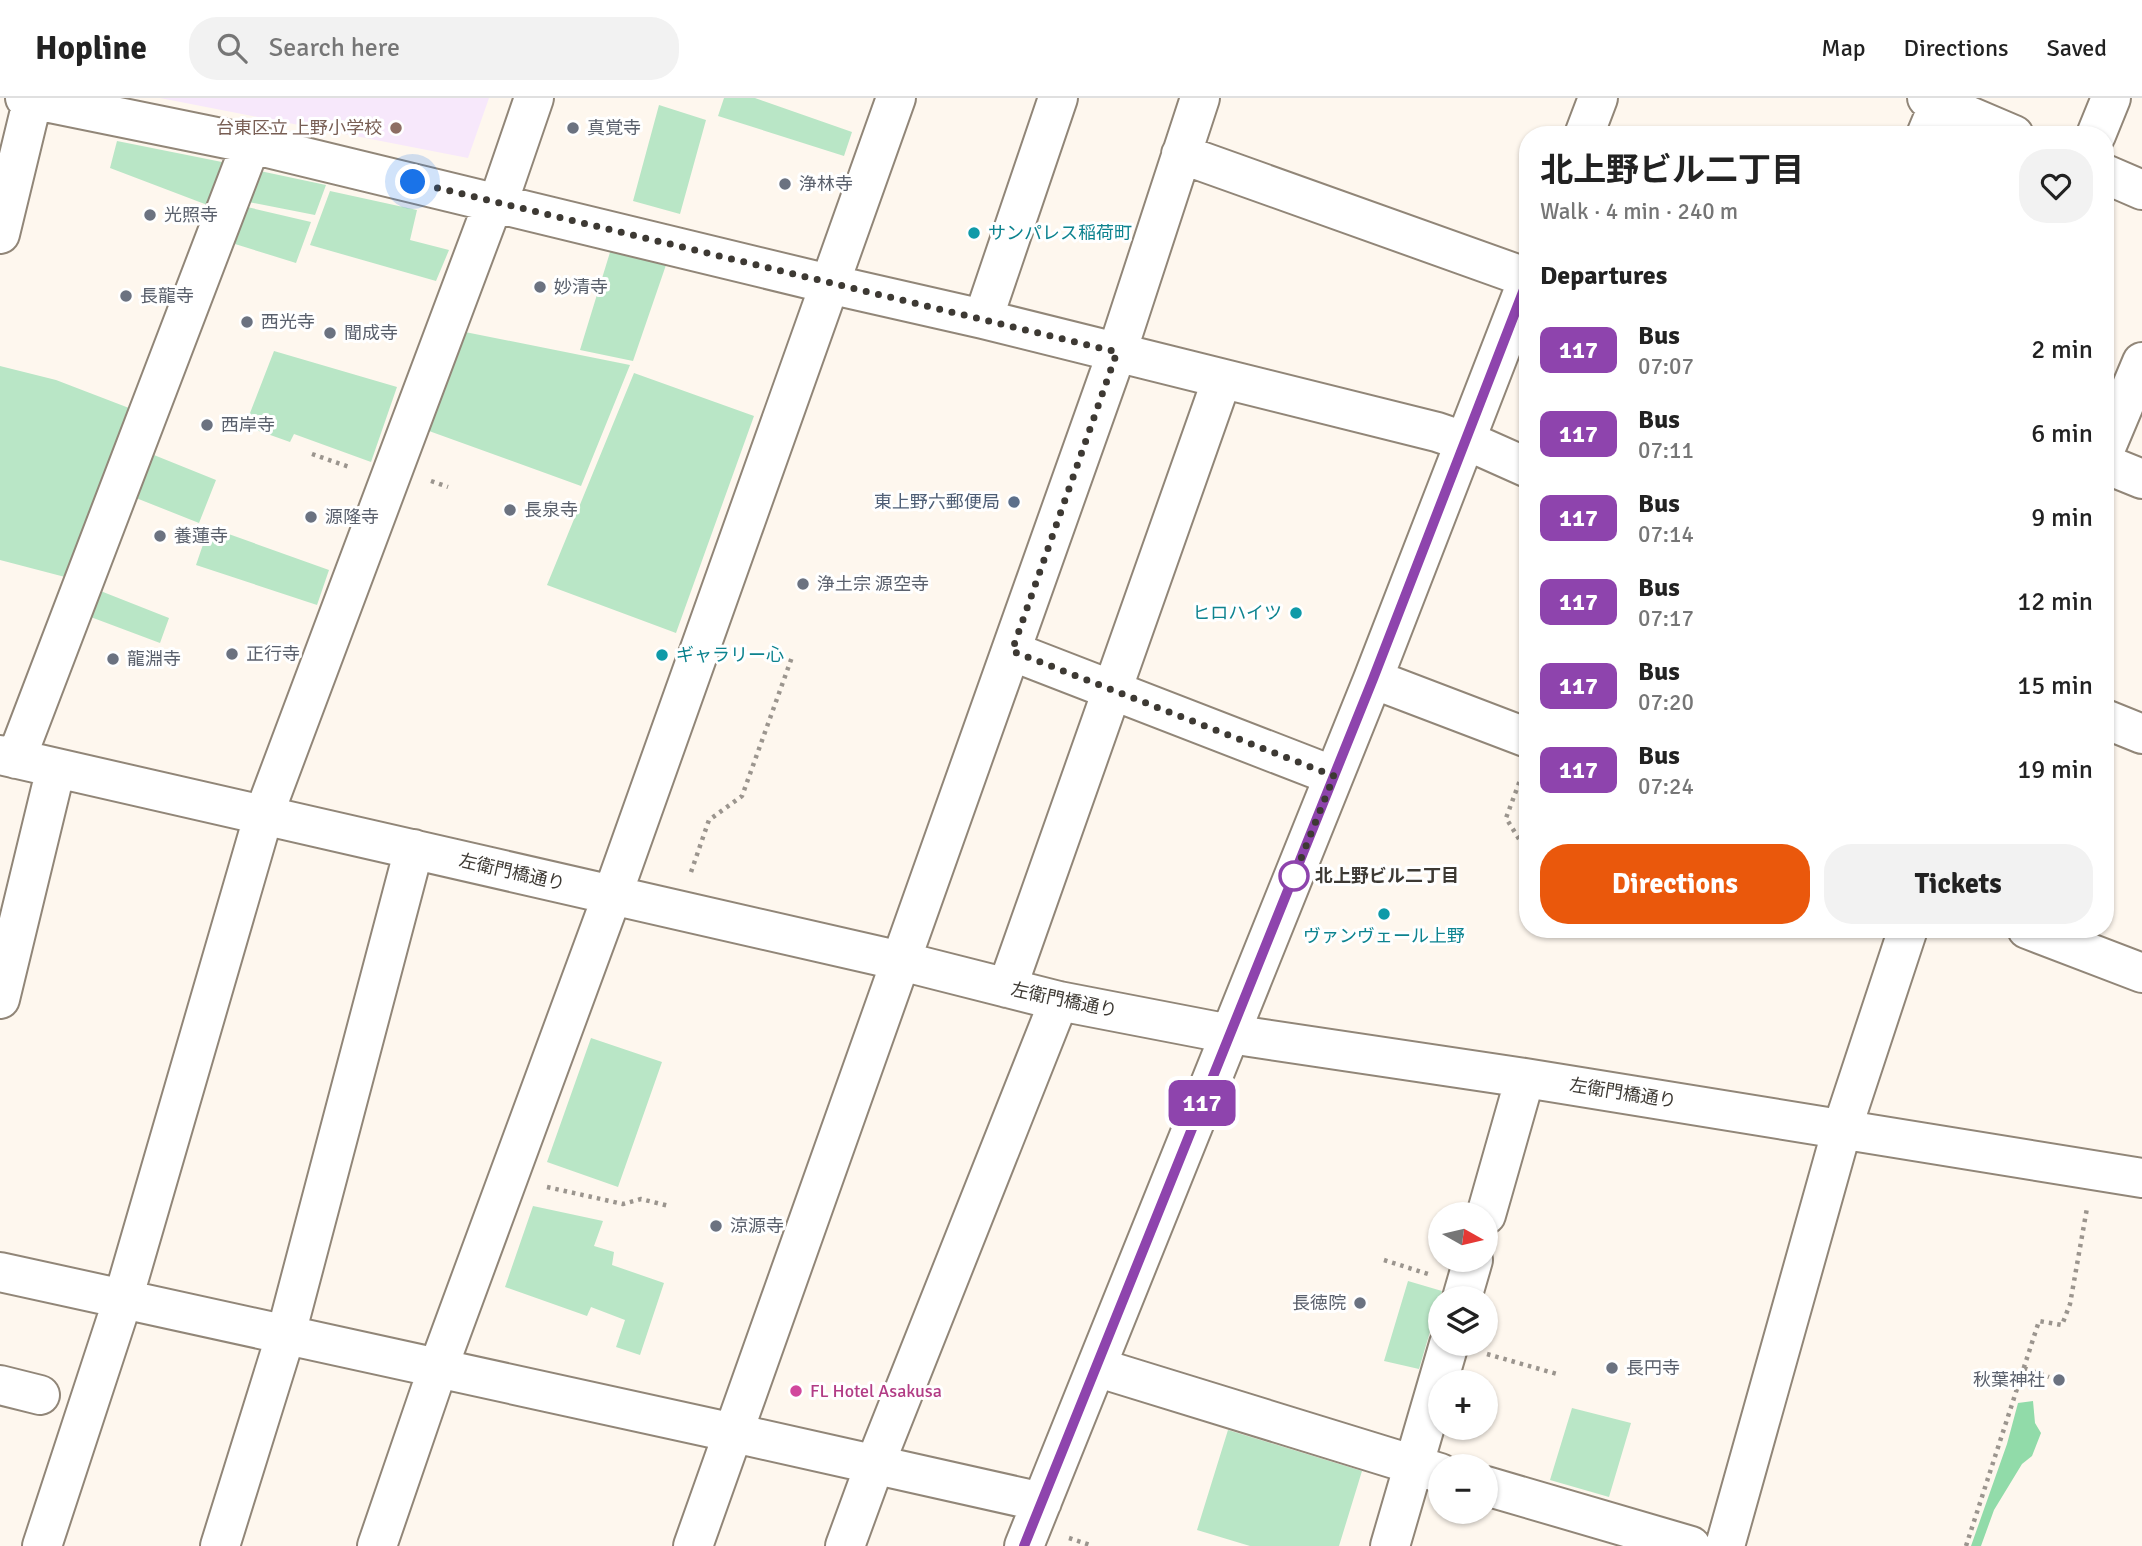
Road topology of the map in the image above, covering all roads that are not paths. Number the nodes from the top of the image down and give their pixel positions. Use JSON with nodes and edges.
{"nodes":[{"id":1,"x":534,"y":98,"type":"edge"},
{"id":2,"x":896,"y":98,"type":"edge"},
{"id":3,"x":1058,"y":98,"type":"edge"},
{"id":4,"x":1200,"y":98,"type":"edge"},
{"id":5,"x":1598,"y":98,"type":"edge"},
{"id":6,"x":2111,"y":98,"type":"edge"},
{"id":7,"x":30,"y":99,"type":"edge"},
{"id":8,"x":1930,"y":112,"type":"edge"},
{"id":9,"x":1587,"y":126,"type":"edge"},
{"id":10,"x":1981,"y":126,"type":"edge"},
{"id":11,"x":2100,"y":126,"type":"edge"},
{"id":12,"x":251,"y":144,"type":"junction"},
{"id":13,"x":1181,"y":155,"type":"junction"},
{"id":14,"x":2114,"y":178,"type":"edge"},
{"id":15,"x":2142,"y":190,"type":"edge"},
{"id":16,"x":496,"y":202,"type":"junction"},
{"id":17,"x":0,"y":234,"type":"edge"},
{"id":18,"x":1519,"y":276,"type":"edge"},
{"id":19,"x":829,"y":284,"type":"junction"},
{"id":20,"x":1519,"y":303,"type":"edge"},
{"id":21,"x":984,"y":319,"type":"junction"},
{"id":22,"x":1117,"y":352,"type":"junction"},
{"id":23,"x":2142,"y":362,"type":"edge"},
{"id":24,"x":1222,"y":379,"type":"junction"},
{"id":25,"x":2114,"y":429,"type":"edge"},
{"id":26,"x":1466,"y":442,"type":"junction"},
{"id":27,"x":1519,"y":464,"type":"edge"},
{"id":28,"x":2114,"y":468,"type":"edge"},
{"id":29,"x":2142,"y":479,"type":"edge"},
{"id":30,"x":1012,"y":651,"type":"junction"},
{"id":31,"x":1373,"y":679,"type":"junction"},
{"id":32,"x":1112,"y":690,"type":"junction"},
{"id":33,"x":2114,"y":723,"type":"edge"},
{"id":34,"x":2142,"y":734,"type":"edge"},
{"id":35,"x":1519,"y":752,"type":"edge"},
{"id":36,"x":8,"y":757,"type":"edge"},
{"id":37,"x":56,"y":768,"type":"junction"},
{"id":38,"x":1334,"y":776,"type":"junction"},
{"id":39,"x":264,"y":814,"type":"junction"},
{"id":40,"x":414,"y":849,"type":"junction"},
{"id":41,"x":612,"y":896,"type":"junction"},
{"id":42,"x":1905,"y":938,"type":"edge"},
{"id":43,"x":2051,"y":938,"type":"edge"},
{"id":44,"x":901,"y":961,"type":"junction"},
{"id":45,"x":2142,"y":973,"type":"edge"},
{"id":46,"x":1007,"y":988,"type":"junction"},
{"id":47,"x":0,"y":999,"type":"edge"},
{"id":48,"x":1059,"y":1001,"type":"junction"},
{"id":49,"x":1230,"y":1034,"type":"junction"},
{"id":50,"x":1525,"y":1077,"type":"junction"},
{"id":51,"x":1842,"y":1129,"type":"junction"},
{"id":52,"x":2142,"y":1178,"type":"edge"},
{"id":53,"x":1490,"y":1202,"type":"edge"},
{"id":54,"x":0,"y":1272,"type":"edge"},
{"id":55,"x":122,"y":1299,"type":"junction"},
{"id":56,"x":286,"y":1334,"type":"junction"},
{"id":57,"x":1461,"y":1356,"type":"edge"},
{"id":58,"x":1096,"y":1367,"type":"junction"},
{"id":59,"x":438,"y":1368,"type":"junction"},
{"id":60,"x":0,"y":1385,"type":"edge"},
{"id":61,"x":40,"y":1395,"type":"dead end"},
{"id":62,"x":734,"y":1433,"type":"junction"},
{"id":63,"x":875,"y":1464,"type":"junction"},
{"id":64,"x":1427,"y":1469,"type":"edge"},
{"id":65,"x":1498,"y":1491,"type":"edge"},
{"id":66,"x":1042,"y":1502,"type":"junction"},
{"id":67,"x":1591,"y":1532,"type":"edge"},
{"id":68,"x":43,"y":1546,"type":"edge"},
{"id":69,"x":220,"y":1546,"type":"edge"},
{"id":70,"x":377,"y":1546,"type":"edge"},
{"id":71,"x":693,"y":1546,"type":"edge"},
{"id":72,"x":845,"y":1546,"type":"edge"},
{"id":73,"x":1024,"y":1546,"type":"edge"},
{"id":74,"x":1391,"y":1546,"type":"edge"},
{"id":75,"x":1691,"y":1546,"type":"edge"},
{"id":76,"x":1725,"y":1546,"type":"edge"}],
"edges":[{"from":1,"to":16,"type":"street"},
{"from":2,"to":19,"type":"street"},
{"from":3,"to":21,"type":"street"},
{"from":4,"to":13,"type":"street"},
{"from":5,"to":9,"type":"street"},
{"from":6,"to":11,"type":"street"},
{"from":7,"to":12,"type":"street"},
{"from":7,"to":17,"type":"street"},
{"from":8,"to":10,"type":"street"},
{"from":12,"to":16,"type":"street"},
{"from":12,"to":36,"type":"street"},
{"from":13,"to":18,"type":"street"},
{"from":13,"to":22,"type":"street"},
{"from":14,"to":15,"type":"street"},
{"from":16,"to":19,"type":"street"},
{"from":16,"to":39,"type":"street"},
{"from":19,"to":21,"type":"street"},
{"from":19,"to":41,"type":"street"},
{"from":20,"to":26,"type":"street"},
{"from":21,"to":22,"type":"street"},
{"from":22,"to":24,"type":"street"},
{"from":22,"to":30,"type":"street"},
{"from":23,"to":25,"type":"street"},
{"from":24,"to":26,"type":"street"},
{"from":24,"to":32,"type":"street"},
{"from":26,"to":27,"type":"street"},
{"from":26,"to":31,"type":"street"},
{"from":28,"to":29,"type":"street"},
{"from":30,"to":32,"type":"street"},
{"from":30,"to":44,"type":"street"},
{"from":31,"to":35,"type":"street"},
{"from":31,"to":38,"type":"street"},
{"from":32,"to":38,"type":"street"},
{"from":32,"to":46,"type":"street"},
{"from":33,"to":34,"type":"street"},
{"from":36,"to":37,"type":"street","name":"左衛門橋通り"},
{"from":37,"to":39,"type":"street","name":"左衛門橋通り"},
{"from":37,"to":47,"type":"street"},
{"from":38,"to":49,"type":"street"},
{"from":39,"to":40,"type":"street","name":"左衛門橋通り"},
{"from":39,"to":55,"type":"street"},
{"from":40,"to":41,"type":"street","name":"左衛門橋通り"},
{"from":40,"to":56,"type":"street"},
{"from":41,"to":44,"type":"street","name":"左衛門橋通り"},
{"from":41,"to":59,"type":"street"},
{"from":42,"to":51,"type":"street"},
{"from":43,"to":45,"type":"street"},
{"from":44,"to":46,"type":"street","name":"左衛門橋通り"},
{"from":44,"to":62,"type":"street"},
{"from":46,"to":48,"type":"street","name":"左衛門橋通り"},
{"from":48,"to":49,"type":"street","name":"左衛門橋通り"},
{"from":48,"to":63,"type":"street"},
{"from":49,"to":50,"type":"street","name":"左衛門橋通り"},
{"from":49,"to":58,"type":"street"},
{"from":50,"to":51,"type":"street","name":"左衛門橋通り"},
{"from":50,"to":53,"type":"street"},
{"from":51,"to":52,"type":"street","name":"左衛門橋通り"},
{"from":51,"to":76,"type":"street"},
{"from":54,"to":55,"type":"street"},
{"from":55,"to":56,"type":"street"},
{"from":55,"to":68,"type":"street"},
{"from":56,"to":59,"type":"street"},
{"from":56,"to":69,"type":"street"},
{"from":57,"to":64,"type":"street"},
{"from":58,"to":64,"type":"street"},
{"from":58,"to":66,"type":"street"},
{"from":59,"to":62,"type":"street"},
{"from":59,"to":70,"type":"street"},
{"from":60,"to":61,"type":"street"},
{"from":62,"to":63,"type":"street"},
{"from":62,"to":71,"type":"street"},
{"from":63,"to":66,"type":"street"},
{"from":63,"to":72,"type":"street"},
{"from":64,"to":74,"type":"street"},
{"from":65,"to":67,"type":"street"},
{"from":66,"to":73,"type":"street"},
{"from":67,"to":75,"type":"street"}]}
